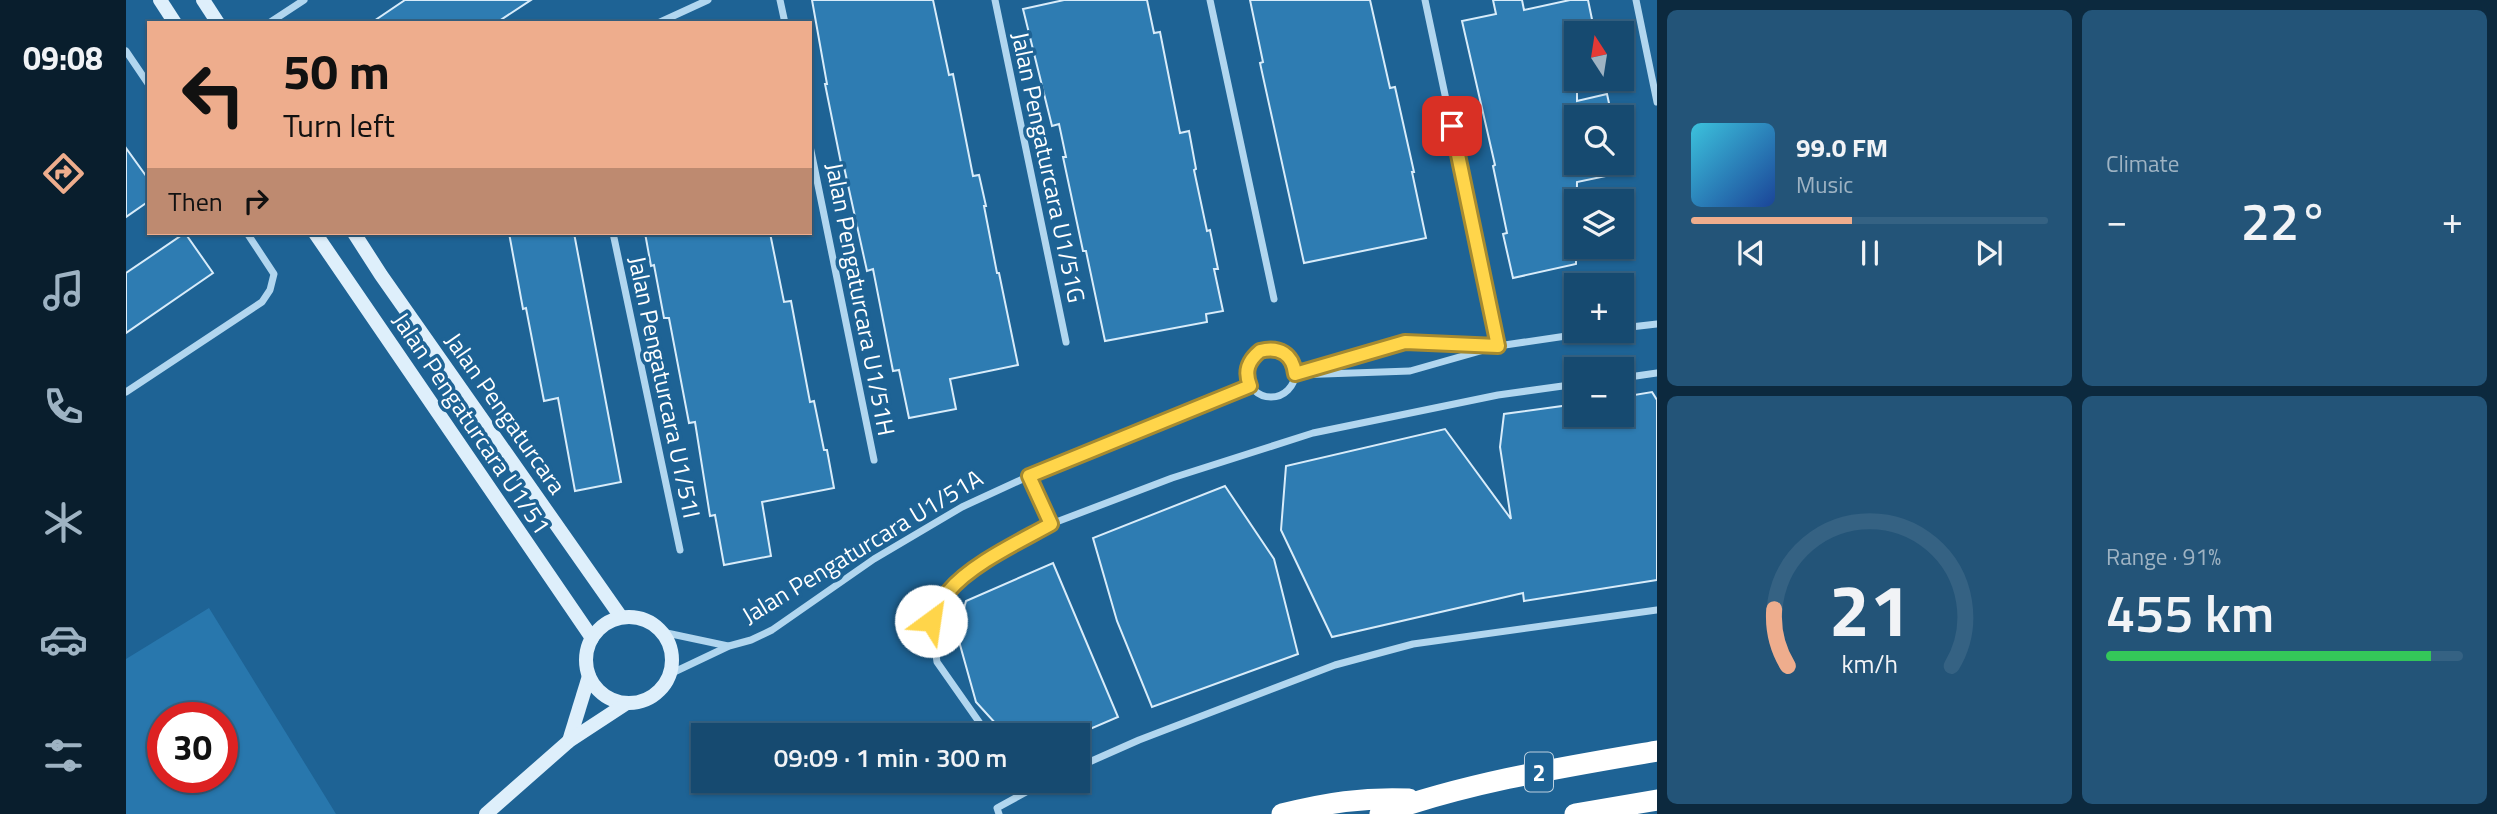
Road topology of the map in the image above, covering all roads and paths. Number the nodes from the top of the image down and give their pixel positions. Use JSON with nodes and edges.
{"nodes":[{"id":1,"x":160,"y":0,"type":"edge"},
{"id":2,"x":203,"y":0,"type":"edge"},
{"id":3,"x":304,"y":0,"type":"edge"},
{"id":4,"x":708,"y":0,"type":"edge"},
{"id":5,"x":780,"y":0,"type":"edge"},
{"id":6,"x":995,"y":0,"type":"edge"},
{"id":7,"x":1210,"y":0,"type":"edge"},
{"id":8,"x":1425,"y":0,"type":"edge"},
{"id":9,"x":1636,"y":0,"type":"edge"},
{"id":10,"x":174,"y":21,"type":"edge"},
{"id":11,"x":217,"y":21,"type":"edge"},
{"id":12,"x":272,"y":21,"type":"edge"},
{"id":13,"x":662,"y":21,"type":"edge"},
{"id":14,"x":785,"y":21,"type":"edge"},
{"id":15,"x":126,"y":51,"type":"edge"},
{"id":16,"x":147,"y":82,"type":"edge"},
{"id":17,"x":1657,"y":102,"type":"edge"},
{"id":18,"x":812,"y":156,"type":"edge"},
{"id":19,"x":248,"y":235,"type":"edge"},
{"id":20,"x":316,"y":235,"type":"edge"},
{"id":21,"x":355,"y":235,"type":"edge"},
{"id":22,"x":613,"y":235,"type":"edge"},
{"id":23,"x":1274,"y":299,"type":"dead end"},
{"id":24,"x":1657,"y":324,"type":"edge"},
{"id":25,"x":1634,"y":327,"type":"edge"},
{"id":26,"x":1564,"y":336,"type":"edge"},
{"id":27,"x":1066,"y":342,"type":"dead end"},
{"id":28,"x":1498,"y":346,"type":"junction"},
{"id":29,"x":1657,"y":373,"type":"edge"},
{"id":30,"x":1295,"y":374,"type":"junction"},
{"id":31,"x":1634,"y":376,"type":"edge"},
{"id":32,"x":1250,"y":386,"type":"junction"},
{"id":33,"x":1564,"y":386,"type":"edge"},
{"id":34,"x":126,"y":392,"type":"edge"},
{"id":35,"x":874,"y":460,"type":"dead end"},
{"id":36,"x":1029,"y":476,"type":"junction"},
{"id":37,"x":1051,"y":524,"type":"junction"},
{"id":38,"x":680,"y":550,"type":"dead end"},
{"id":39,"x":1657,"y":610,"type":"edge"},
{"id":40,"x":621,"y":617,"type":"junction"},
{"id":41,"x":662,"y":632,"type":"junction"},
{"id":42,"x":592,"y":638,"type":"junction"},
{"id":43,"x":729,"y":646,"type":"junction"},
{"id":44,"x":670,"y":674,"type":"junction"},
{"id":45,"x":589,"y":676,"type":"junction"},
{"id":46,"x":627,"y":703,"type":"junction"},
{"id":47,"x":980,"y":723,"type":"edge"},
{"id":48,"x":569,"y":741,"type":"junction"},
{"id":49,"x":1657,"y":751,"type":"edge"},
{"id":50,"x":1090,"y":762,"type":"edge"},
{"id":51,"x":1025,"y":793,"type":"edge"},
{"id":52,"x":1422,"y":799,"type":"junction"},
{"id":53,"x":1657,"y":800,"type":"edge"},
{"id":54,"x":486,"y":814,"type":"edge"},
{"id":55,"x":999,"y":814,"type":"edge"},
{"id":56,"x":1282,"y":814,"type":"edge"},
{"id":57,"x":1380,"y":814,"type":"edge"},
{"id":58,"x":1574,"y":814,"type":"edge"}],
"edges":[{"from":1,"to":10,"type":"street"},
{"from":2,"to":11,"type":"street"},
{"from":3,"to":12,"type":"street"},
{"from":4,"to":13,"type":"street"},
{"from":5,"to":14,"type":"street"},
{"from":6,"to":27,"type":"street","name":"Jalan Pengaturcara U1/51G"},
{"from":7,"to":23,"type":"street"},
{"from":8,"to":28,"type":"street"},
{"from":9,"to":17,"type":"street"},
{"from":15,"to":16,"type":"street"},
{"from":18,"to":35,"type":"street","name":"Jalan Pengaturcara U1/51H"},
{"from":19,"to":34,"type":"street"},
{"from":20,"to":42,"type":"street","name":"Jalan Pengaturcara U1/51"},
{"from":21,"to":40,"type":"street","name":"Jalan Pengaturcara"},
{"from":22,"to":38,"type":"street","name":"Jalan Pengaturcara U1/51I"},
{"from":24,"to":25,"type":"street"},
{"from":26,"to":28,"type":"street"},
{"from":28,"to":30,"type":"street"},
{"from":28,"to":30,"type":"street"},
{"from":29,"to":31,"type":"street"},
{"from":30,"to":32,"type":"street"},
{"from":30,"to":32,"type":"street"},
{"from":32,"to":36,"type":"street","name":"Jalan Pengaturcara U1/51A"},
{"from":33,"to":37,"type":"street"},
{"from":36,"to":37,"type":"street"},
{"from":36,"to":43,"type":"street","name":"Jalan Pengaturcara U1/51A"},
{"from":37,"to":47,"type":"street"},
{"from":39,"to":50,"type":"street"},
{"from":40,"to":41,"type":"street"},
{"from":40,"to":42,"type":"street"},
{"from":41,"to":43,"type":"street"},
{"from":41,"to":44,"type":"street"},
{"from":42,"to":45,"type":"street"},
{"from":43,"to":44,"type":"street","name":"Jalan Pengaturcara U1/51A"},
{"from":44,"to":46,"type":"street"},
{"from":45,"to":46,"type":"street"},
{"from":45,"to":48,"type":"street"},
{"from":46,"to":48,"type":"street"},
{"from":48,"to":54,"type":"street"},
{"from":49,"to":52,"type":"highway","number":"2"},
{"from":51,"to":55,"type":"street"},
{"from":52,"to":56,"type":"highway"},
{"from":52,"to":57,"type":"highway","number":"2"},
{"from":53,"to":58,"type":"highway","number":"2"}]}
